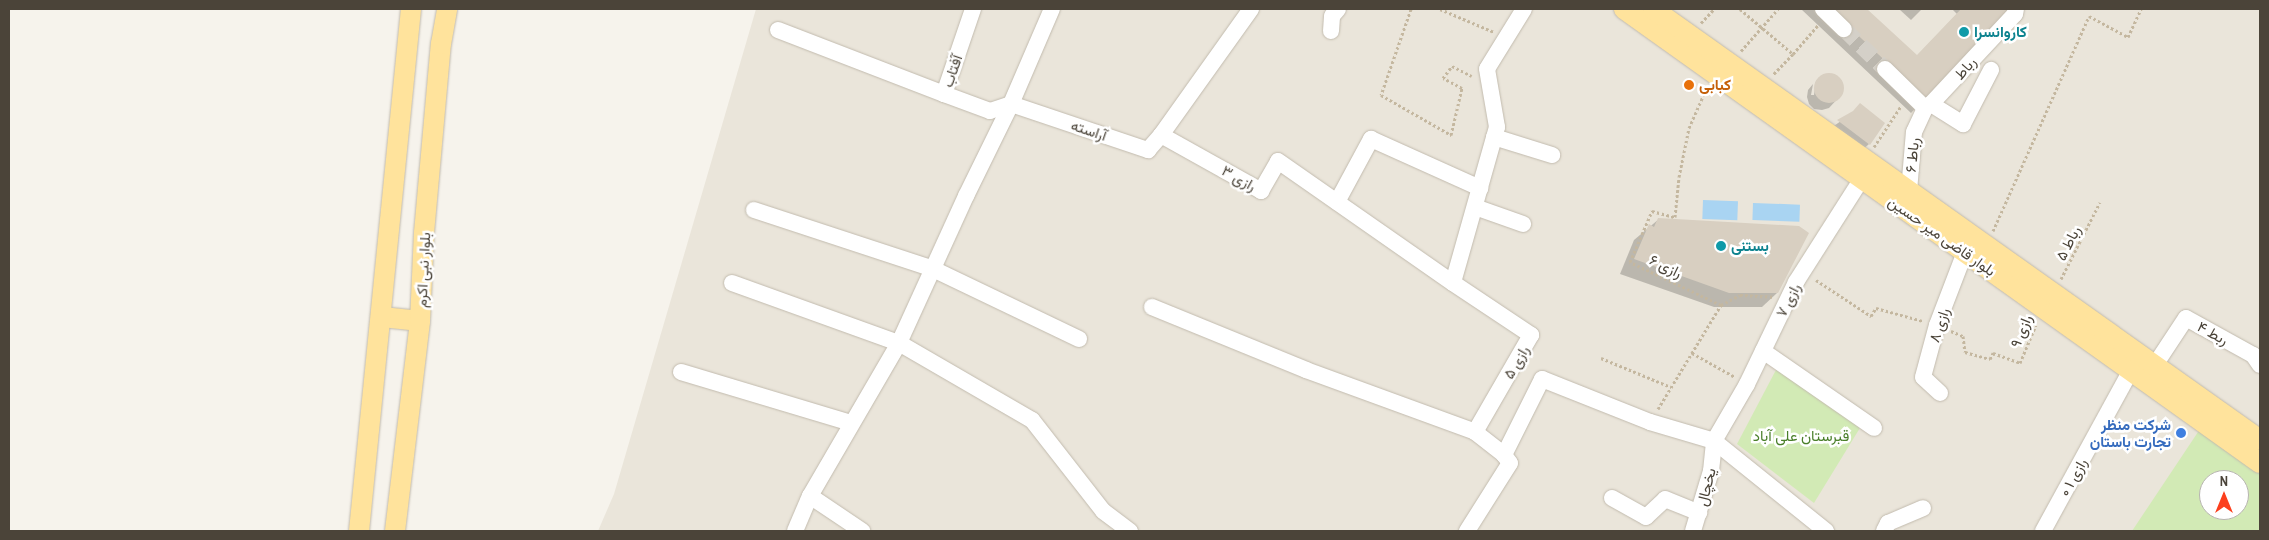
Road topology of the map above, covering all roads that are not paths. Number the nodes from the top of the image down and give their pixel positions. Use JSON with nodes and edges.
{"nodes":[{"id":1,"x":410,"y":9,"type":"edge"},
{"id":2,"x":447,"y":9,"type":"edge"},
{"id":3,"x":973,"y":9,"type":"edge"},
{"id":4,"x":1052,"y":9,"type":"edge"},
{"id":5,"x":1251,"y":9,"type":"edge"},
{"id":6,"x":1338,"y":9,"type":"edge"},
{"id":7,"x":1524,"y":9,"type":"edge"},
{"id":8,"x":1624,"y":9,"type":"edge"},
{"id":9,"x":1654,"y":9,"type":"edge"},
{"id":10,"x":2016,"y":9,"type":"edge"},
{"id":11,"x":1822,"y":16,"type":"edge"},
{"id":12,"x":1844,"y":29,"type":"tunnel mouth"},
{"id":13,"x":778,"y":30,"type":"dead end"},
{"id":14,"x":1331,"y":31,"type":"dead end"},
{"id":15,"x":1885,"y":69,"type":"tunnel mouth"},
{"id":16,"x":1991,"y":70,"type":"dead end"},
{"id":17,"x":944,"y":94,"type":"junction"},
{"id":18,"x":1011,"y":104,"type":"junction"},
{"id":19,"x":1928,"y":106,"type":"junction"},
{"id":20,"x":1161,"y":135,"type":"junction"},
{"id":21,"x":1494,"y":137,"type":"junction"},
{"id":22,"x":1552,"y":155,"type":"dead end"},
{"id":23,"x":1869,"y":163,"type":"junction"},
{"id":24,"x":1480,"y":188,"type":"junction"},
{"id":25,"x":1909,"y":191,"type":"junction"},
{"id":26,"x":1337,"y":202,"type":"junction"},
{"id":27,"x":1474,"y":207,"type":"junction"},
{"id":28,"x":754,"y":210,"type":"dead end"},
{"id":29,"x":1523,"y":224,"type":"dead end"},
{"id":30,"x":1965,"y":252,"type":"junction"},
{"id":31,"x":933,"y":269,"type":"junction"},
{"id":32,"x":732,"y":282,"type":"dead end"},
{"id":33,"x":1453,"y":283,"type":"junction"},
{"id":34,"x":2048,"y":300,"type":"junction"},
{"id":35,"x":1152,"y":307,"type":"dead end"},
{"id":36,"x":382,"y":317,"type":"junction"},
{"id":37,"x":420,"y":321,"type":"junction"},
{"id":38,"x":1079,"y":339,"type":"dead end"},
{"id":39,"x":899,"y":343,"type":"junction"},
{"id":40,"x":1763,"y":351,"type":"junction"},
{"id":41,"x":2155,"y":365,"type":"junction"},
{"id":42,"x":2260,"y":365,"type":"edge"},
{"id":43,"x":2131,"y":370,"type":"junction"},
{"id":44,"x":681,"y":372,"type":"dead end"},
{"id":45,"x":1940,"y":393,"type":"dead end"},
{"id":46,"x":851,"y":423,"type":"junction"},
{"id":47,"x":1874,"y":428,"type":"dead end"},
{"id":48,"x":1476,"y":432,"type":"junction"},
{"id":49,"x":2258,"y":434,"type":"edge"},
{"id":50,"x":1714,"y":441,"type":"junction"},
{"id":51,"x":1504,"y":455,"type":"junction"},
{"id":52,"x":2260,"y":463,"type":"edge"},
{"id":53,"x":810,"y":496,"type":"junction"},
{"id":54,"x":1612,"y":498,"type":"dead end"},
{"id":55,"x":1923,"y":508,"type":"dead end"},
{"id":56,"x":1699,"y":513,"type":"junction"},
{"id":57,"x":1814,"y":528,"type":"edge"},
{"id":58,"x":359,"y":531,"type":"edge"},
{"id":59,"x":395,"y":531,"type":"edge"},
{"id":60,"x":795,"y":531,"type":"edge"},
{"id":61,"x":862,"y":531,"type":"edge"},
{"id":62,"x":1130,"y":531,"type":"edge"},
{"id":63,"x":1467,"y":531,"type":"edge"},
{"id":64,"x":1694,"y":531,"type":"edge"},
{"id":65,"x":1884,"y":531,"type":"edge"},
{"id":66,"x":2043,"y":531,"type":"edge"}],
"edges":[{"from":1,"to":36,"type":"main road"},
{"from":2,"to":37,"type":"main road","name":"بلوار نبی اکرم"},
{"from":3,"to":17,"type":"street","name":"آفتاب"},
{"from":4,"to":18,"type":"street"},
{"from":5,"to":20,"type":"street"},
{"from":6,"to":14,"type":"street"},
{"from":7,"to":21,"type":"street"},
{"from":8,"to":23,"type":"main road","name":"بلوار قاضی میر حسین"},
{"from":9,"to":23,"type":"main road","name":"بلوار قاضی میر حسین"},
{"from":10,"to":19,"type":"street","name":"رباط"},
{"from":11,"to":12,"type":"street"},
{"from":13,"to":17,"type":"street"},
{"from":15,"to":19,"type":"street"},
{"from":16,"to":19,"type":"street"},
{"from":17,"to":18,"type":"street","name":"آفتاب"},
{"from":18,"to":20,"type":"street","name":"آراسته"},
{"from":18,"to":31,"type":"street"},
{"from":19,"to":25,"type":"street","name":"رباط ۶"},
{"from":20,"to":26,"type":"street","name":"رازی ۳"},
{"from":21,"to":22,"type":"street"},
{"from":21,"to":24,"type":"street"},
{"from":23,"to":25,"type":"main road","name":"بلوار قاضی میر حسین"},
{"from":23,"to":30,"type":"main road","name":"بلوار قاضی میر حسین"},
{"from":23,"to":40,"type":"street","name":"رازی ۷"},
{"from":24,"to":26,"type":"street"},
{"from":24,"to":27,"type":"street"},
{"from":25,"to":34,"type":"main road","name":"بلوار قاضی میر حسین"},
{"from":26,"to":33,"type":"street","name":"رازی ۳"},
{"from":27,"to":29,"type":"street"},
{"from":27,"to":33,"type":"street"},
{"from":28,"to":31,"type":"street"},
{"from":30,"to":34,"type":"main road","name":"بلوار قاضی میر حسین"},
{"from":30,"to":45,"type":"street","name":"رازی ۸"},
{"from":31,"to":38,"type":"street"},
{"from":31,"to":39,"type":"street"},
{"from":32,"to":39,"type":"street"},
{"from":33,"to":48,"type":"street","name":"رازی ۵"},
{"from":34,"to":41,"type":"main road","name":"بلوار قاضی میر حسین"},
{"from":34,"to":43,"type":"main road","name":"بلوار قاضی میر حسین"},
{"from":35,"to":48,"type":"street"},
{"from":36,"to":37,"type":"main road"},
{"from":36,"to":58,"type":"main road"},
{"from":37,"to":59,"type":"main road","name":"بلوار نبی اکرم"},
{"from":39,"to":46,"type":"street"},
{"from":39,"to":62,"type":"street"},
{"from":40,"to":47,"type":"street"},
{"from":40,"to":50,"type":"street","name":"رازی ۷"},
{"from":41,"to":42,"type":"street","name":"ربط ۴"},
{"from":41,"to":49,"type":"main road","name":"بلوار قاضی میر حسین"},
{"from":43,"to":52,"type":"main road","name":"بلوار قاضی میر حسین"},
{"from":43,"to":66,"type":"street","name":"رازی ۱ ۰"},
{"from":44,"to":46,"type":"street"},
{"from":46,"to":53,"type":"street"},
{"from":48,"to":51,"type":"street"},
{"from":50,"to":51,"type":"street","name":"رازی ۵"},
{"from":50,"to":56,"type":"street","name":"یخچال"},
{"from":50,"to":57,"type":"street"},
{"from":51,"to":63,"type":"street"},
{"from":53,"to":60,"type":"street"},
{"from":53,"to":61,"type":"street"},
{"from":54,"to":56,"type":"street"},
{"from":55,"to":65,"type":"street"},
{"from":56,"to":64,"type":"street","name":"یخچال"}]}
